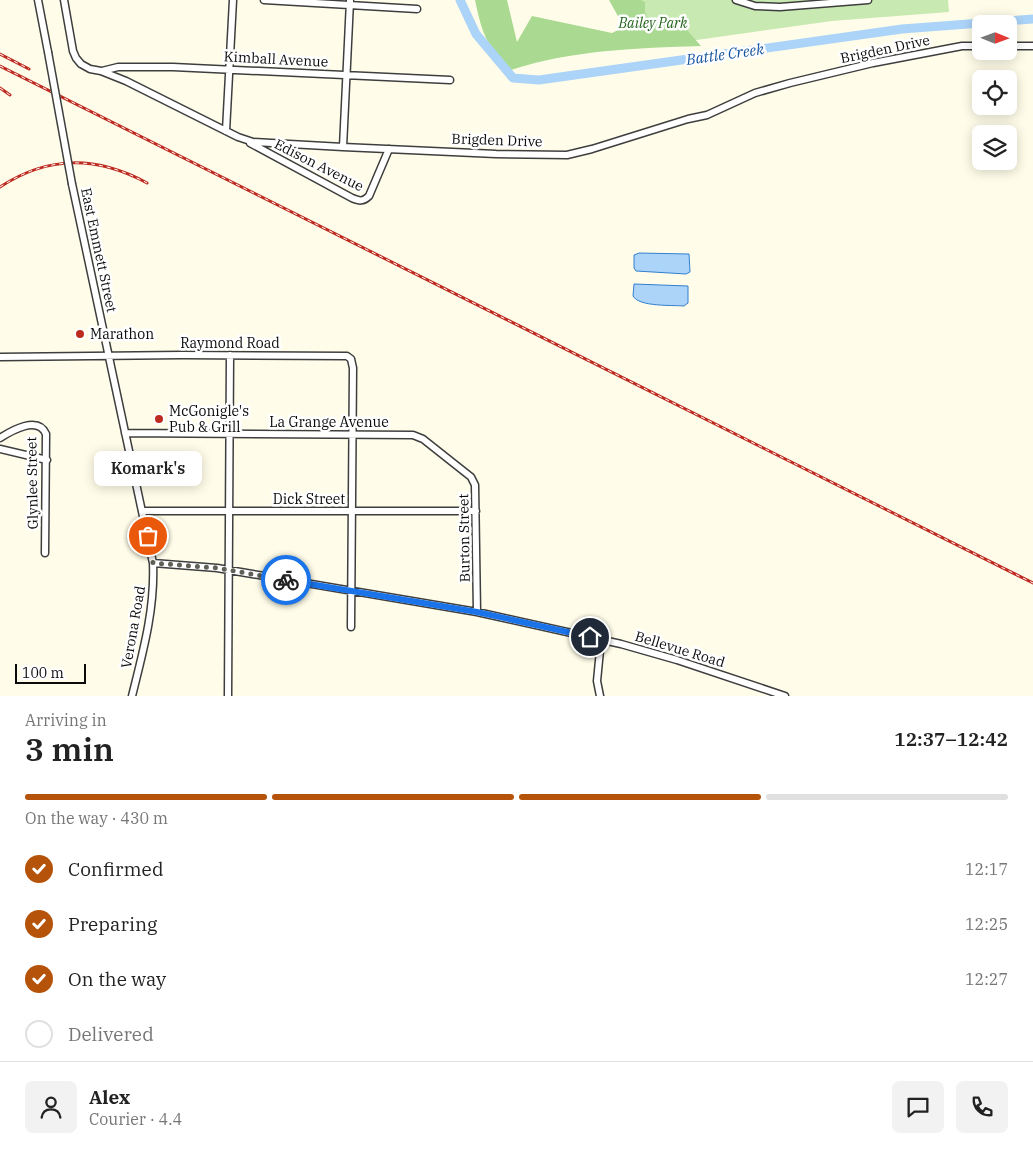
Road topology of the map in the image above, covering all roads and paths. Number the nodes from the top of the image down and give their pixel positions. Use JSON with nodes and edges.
{"nodes":[{"id":1,"x":38,"y":0,"type":"edge"},
{"id":2,"x":64,"y":0,"type":"edge"},
{"id":3,"x":233,"y":0,"type":"edge"},
{"id":4,"x":264,"y":0,"type":"edge"},
{"id":5,"x":736,"y":0,"type":"edge"},
{"id":6,"x":868,"y":0,"type":"edge"},
{"id":7,"x":350,"y":2,"type":"edge"},
{"id":8,"x":418,"y":9,"type":"dead end"},
{"id":9,"x":972,"y":46,"type":"edge"},
{"id":10,"x":1018,"y":46,"type":"edge"},
{"id":11,"x":1033,"y":46,"type":"edge"},
{"id":12,"x":230,"y":70,"type":"junction"},
{"id":13,"x":101,"y":71,"type":"junction"},
{"id":14,"x":346,"y":75,"type":"junction"},
{"id":15,"x":450,"y":80,"type":"dead end"},
{"id":16,"x":226,"y":131,"type":"junction"},
{"id":17,"x":238,"y":137,"type":"junction"},
{"id":18,"x":343,"y":147,"type":"junction"},
{"id":19,"x":389,"y":149,"type":"junction"},
{"id":20,"x":230,"y":355,"type":"junction"},
{"id":21,"x":108,"y":356,"type":"junction"},
{"id":22,"x":0,"y":357,"type":"edge"},
{"id":23,"x":125,"y":433,"type":"junction"},
{"id":24,"x":230,"y":434,"type":"junction"},
{"id":25,"x":353,"y":434,"type":"junction"},
{"id":26,"x":413,"y":435,"type":"joint"},
{"id":27,"x":0,"y":438,"type":"edge"},
{"id":28,"x":0,"y":448,"type":"edge"},
{"id":29,"x":47,"y":460,"type":"junction"},
{"id":30,"x":143,"y":511,"type":"junction"},
{"id":31,"x":229,"y":511,"type":"junction"},
{"id":32,"x":476,"y":511,"type":"junction"},
{"id":33,"x":352,"y":512,"type":"junction"},
{"id":34,"x":46,"y":553,"type":"dead end"},
{"id":35,"x":153,"y":563,"type":"junction"},
{"id":36,"x":229,"y":570,"type":"junction"},
{"id":37,"x":351,"y":590,"type":"junction"},
{"id":38,"x":477,"y":612,"type":"junction"},
{"id":39,"x":351,"y":627,"type":"dead end"},
{"id":40,"x":602,"y":640,"type":"junction"},
{"id":41,"x":132,"y":696,"type":"edge"},
{"id":42,"x":228,"y":696,"type":"edge"},
{"id":43,"x":600,"y":696,"type":"edge"},
{"id":44,"x":785,"y":696,"type":"edge"}],
"edges":[{"from":1,"to":21,"type":"street","name":"East Emmett Street","bridge":true},
{"from":2,"to":13,"type":"street","name":"Brigden Drive"},
{"from":3,"to":12,"type":"street"},
{"from":4,"to":7,"type":"street"},
{"from":5,"to":6,"type":"street"},
{"from":7,"to":8,"type":"street"},
{"from":7,"to":14,"type":"street"},
{"from":9,"to":19,"type":"street","name":"Brigden Drive"},
{"from":10,"to":11,"type":"street"},
{"from":12,"to":13,"type":"street","name":"Kimball Avenue"},
{"from":12,"to":14,"type":"street","name":"Kimball Avenue"},
{"from":12,"to":16,"type":"street"},
{"from":13,"to":16,"type":"street","name":"Brigden Drive"},
{"from":14,"to":15,"type":"street","name":"Kimball Avenue"},
{"from":14,"to":18,"type":"street"},
{"from":16,"to":17,"type":"street","name":"Brigden Drive"},
{"from":17,"to":18,"type":"street","name":"Brigden Drive"},
{"from":17,"to":19,"type":"street","name":"Edison Avenue"},
{"from":18,"to":19,"type":"street","name":"Brigden Drive"},
{"from":20,"to":21,"type":"street","name":"Raymond Road"},
{"from":20,"to":24,"type":"street"},
{"from":20,"to":25,"type":"street","name":"Raymond Road"},
{"from":21,"to":22,"type":"street","name":"Raymond Road"},
{"from":21,"to":23,"type":"street","name":"East Emmett Street"},
{"from":23,"to":24,"type":"street","name":"La Grange Avenue"},
{"from":23,"to":30,"type":"street","name":"East Emmett Street"},
{"from":24,"to":25,"type":"street","name":"La Grange Avenue"},
{"from":24,"to":31,"type":"street"},
{"from":25,"to":26,"type":"street","name":"La Grange Avenue"},
{"from":25,"to":33,"type":"street"},
{"from":26,"to":32,"type":"street","name":"Burton Street"},
{"from":27,"to":29,"type":"street","name":"Glynlee Street"},
{"from":28,"to":29,"type":"street"},
{"from":29,"to":34,"type":"street","name":"Glynlee Street"},
{"from":30,"to":31,"type":"street","name":"Dick Street"},
{"from":30,"to":35,"type":"street","name":"East Emmett Street"},
{"from":31,"to":33,"type":"street","name":"Dick Street"},
{"from":31,"to":36,"type":"street"},
{"from":32,"to":33,"type":"street","name":"Dick Street"},
{"from":32,"to":38,"type":"street","name":"Burton Street"},
{"from":33,"to":37,"type":"street"},
{"from":35,"to":36,"type":"street","name":"Bellevue Road"},
{"from":35,"to":41,"type":"street","name":"Verona Road"},
{"from":36,"to":37,"type":"street","name":"Bellevue Road"},
{"from":36,"to":42,"type":"street"},
{"from":37,"to":38,"type":"street","name":"Bellevue Road"},
{"from":37,"to":39,"type":"street"},
{"from":38,"to":40,"type":"street","name":"Bellevue Road"},
{"from":40,"to":43,"type":"street"},
{"from":40,"to":44,"type":"street","name":"Bellevue Road"}]}
